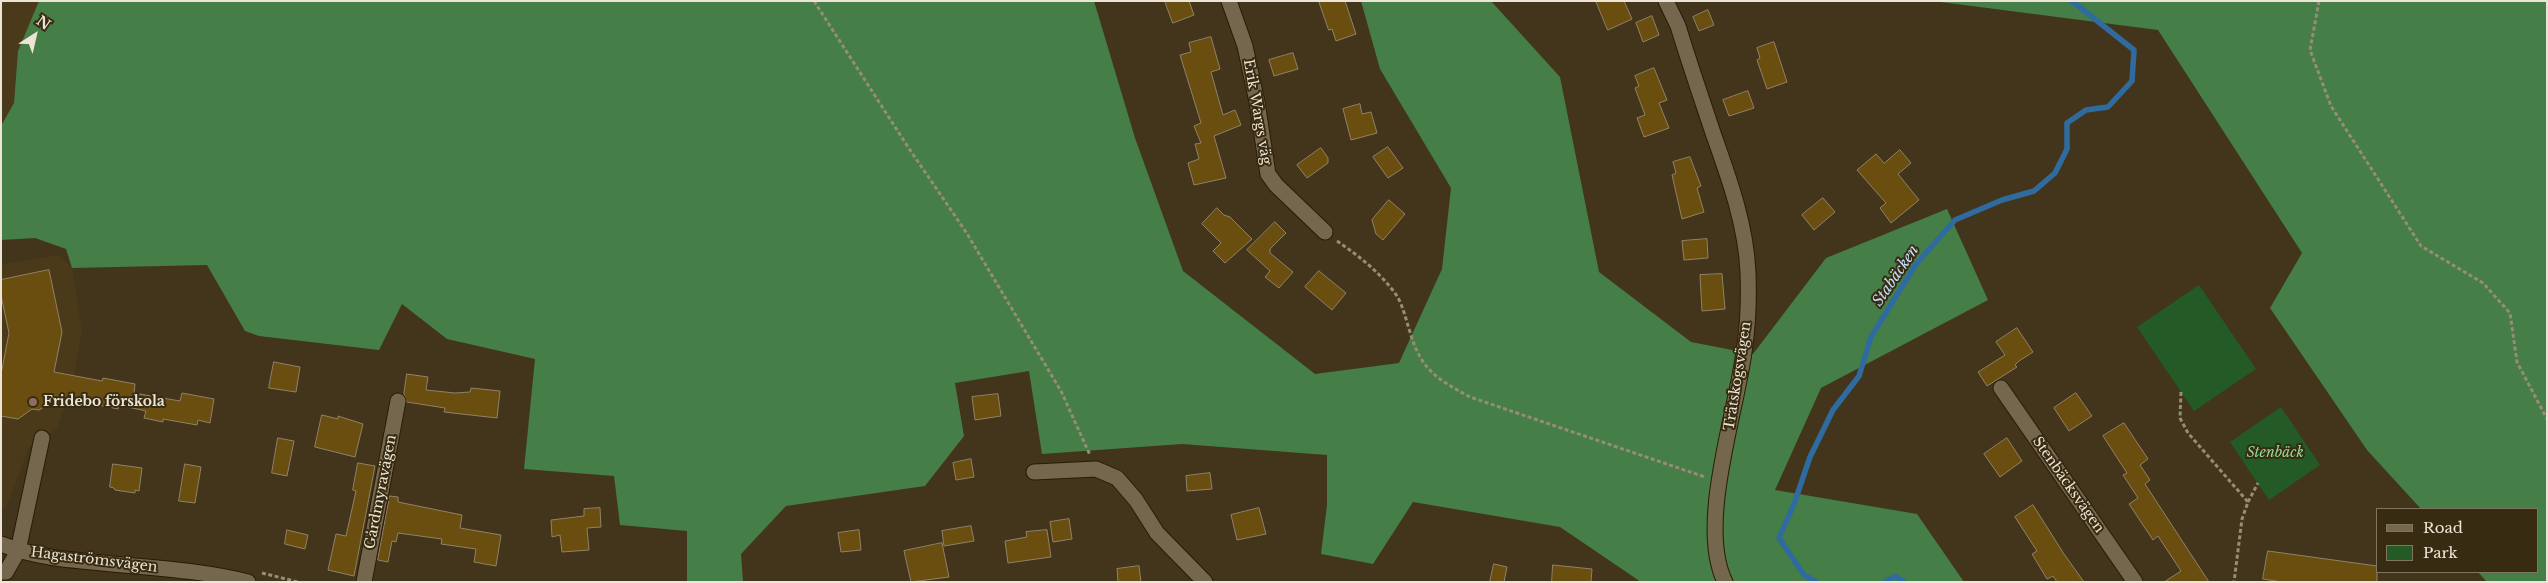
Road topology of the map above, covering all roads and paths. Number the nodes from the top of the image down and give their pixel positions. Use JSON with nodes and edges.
{"nodes":[{"id":1,"x":814,"y":1,"type":"edge"},
{"id":2,"x":1229,"y":1,"type":"edge"},
{"id":3,"x":1666,"y":1,"type":"edge"},
{"id":4,"x":2319,"y":1,"type":"edge"},
{"id":5,"x":1325,"y":232,"type":"joint"},
{"id":6,"x":2001,"y":388,"type":"dead end"},
{"id":7,"x":2182,"y":392,"type":"dead end"},
{"id":8,"x":398,"y":401,"type":"dead end"},
{"id":9,"x":2547,"y":419,"type":"edge"},
{"id":10,"x":42,"y":438,"type":"dead end"},
{"id":11,"x":1096,"y":469,"type":"junction"},
{"id":12,"x":1034,"y":472,"type":"dead end"},
{"id":13,"x":1720,"y":482,"type":"junction"},
{"id":14,"x":2258,"y":483,"type":"dead end"},
{"id":15,"x":2248,"y":502,"type":"junction"},
{"id":16,"x":1,"y":544,"type":"edge"},
{"id":17,"x":18,"y":551,"type":"junction"},
{"id":18,"x":1,"y":572,"type":"edge"},
{"id":19,"x":248,"y":582,"type":"edge"},
{"id":20,"x":364,"y":582,"type":"edge"},
{"id":21,"x":1205,"y":582,"type":"edge"},
{"id":22,"x":1725,"y":582,"type":"edge"},
{"id":23,"x":2135,"y":582,"type":"edge"},
{"id":24,"x":2234,"y":582,"type":"edge"}],
"edges":[{"from":1,"to":11,"type":"path"},
{"from":2,"to":5,"type":"street","name":"Erik Wargs väg"},
{"from":3,"to":13,"type":"street","name":"Trätskogsvägen"},
{"from":4,"to":9,"type":"path"},
{"from":5,"to":13,"type":"path"},
{"from":6,"to":23,"type":"street","name":"Stenbäcksvägen"},
{"from":7,"to":15,"type":"path"},
{"from":8,"to":20,"type":"street","name":"Gårdmyravägen"},
{"from":10,"to":17,"type":"street"},
{"from":11,"to":12,"type":"street"},
{"from":11,"to":21,"type":"street"},
{"from":13,"to":22,"type":"street","name":"Trätskogsvägen"},
{"from":14,"to":15,"type":"path"},
{"from":15,"to":24,"type":"path"},
{"from":16,"to":17,"type":"street","name":"Hagaströmsvägen"},
{"from":17,"to":18,"type":"street"},
{"from":17,"to":19,"type":"street","name":"Hagaströmsvägen"}]}
